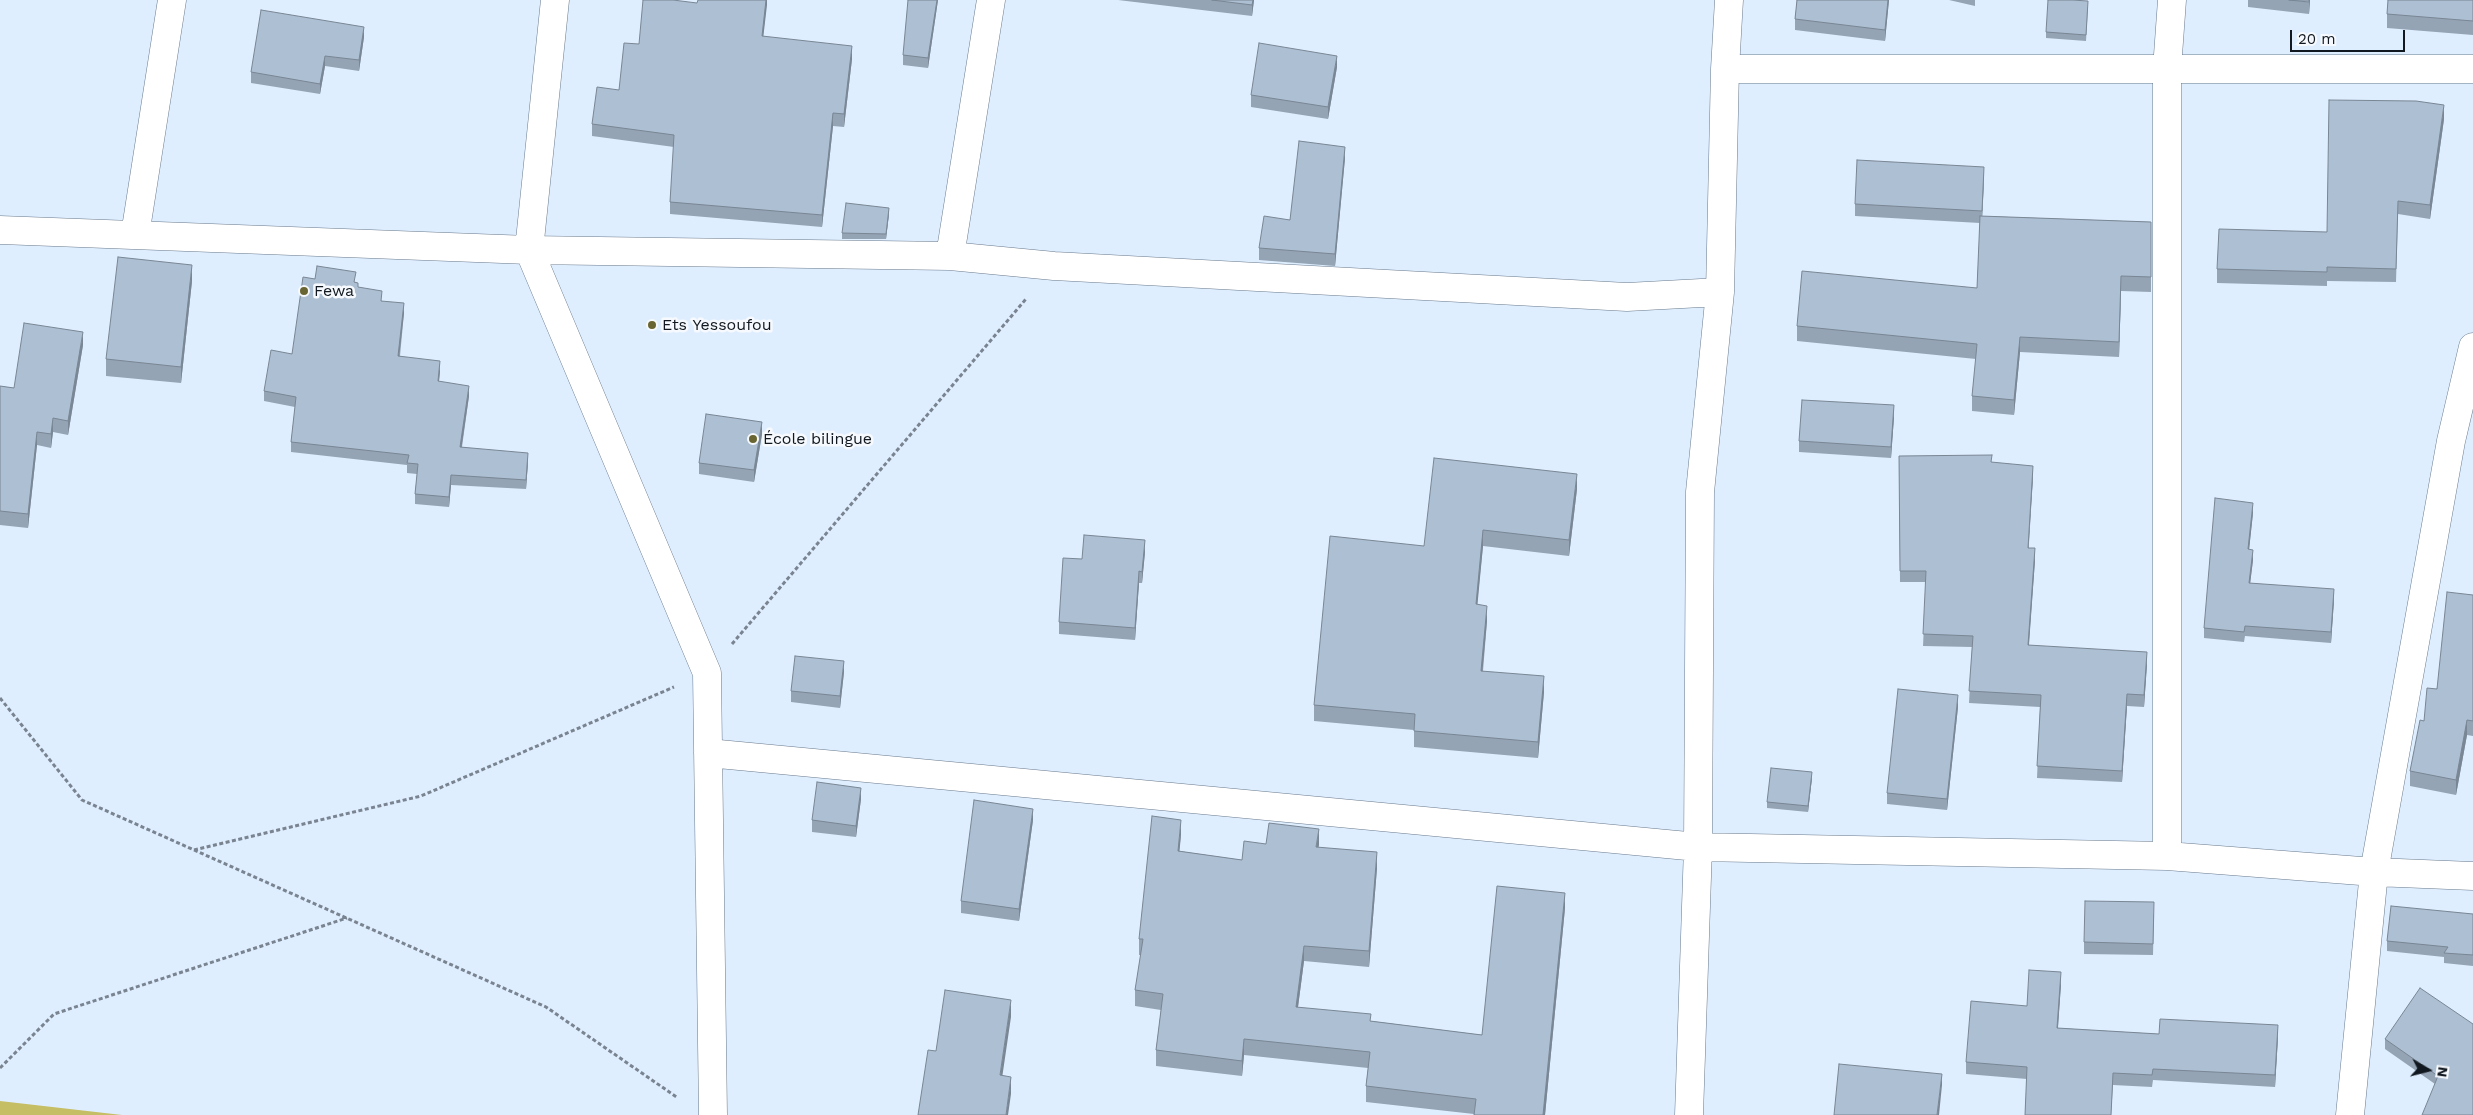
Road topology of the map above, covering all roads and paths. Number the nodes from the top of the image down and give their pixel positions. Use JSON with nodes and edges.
{"nodes":[{"id":1,"x":172,"y":0,"type":"edge"},
{"id":2,"x":555,"y":0,"type":"edge"},
{"id":3,"x":991,"y":0,"type":"edge"},
{"id":4,"x":1729,"y":0,"type":"edge"},
{"id":5,"x":2172,"y":0,"type":"edge"},
{"id":6,"x":1724,"y":69,"type":"junction"},
{"id":7,"x":2167,"y":69,"type":"junction"},
{"id":8,"x":2473,"y":69,"type":"edge"},
{"id":9,"x":0,"y":230,"type":"edge"},
{"id":10,"x":135,"y":235,"type":"junction"},
{"id":11,"x":529,"y":250,"type":"junction"},
{"id":12,"x":950,"y":256,"type":"junction"},
{"id":13,"x":1720,"y":292,"type":"junction"},
{"id":14,"x":2473,"y":347,"type":"edge"},
{"id":15,"x":2462,"y":441,"type":"edge"},
{"id":16,"x":0,"y":698,"type":"edge"},
{"id":17,"x":708,"y":753,"type":"junction"},
{"id":18,"x":1698,"y":847,"type":"junction"},
{"id":19,"x":2168,"y":856,"type":"junction"},
{"id":20,"x":2374,"y":872,"type":"junction"},
{"id":21,"x":2473,"y":876,"type":"edge"},
{"id":22,"x":347,"y":918,"type":"junction"},
{"id":23,"x":0,"y":1068,"type":"edge"},
{"id":24,"x":680,"y":1099,"type":"dead end"},
{"id":25,"x":713,"y":1115,"type":"edge"},
{"id":26,"x":1689,"y":1115,"type":"edge"},
{"id":27,"x":2350,"y":1115,"type":"edge"}],
"edges":[{"from":1,"to":10,"type":"street"},
{"from":2,"to":11,"type":"street"},
{"from":3,"to":12,"type":"street"},
{"from":4,"to":6,"type":"street"},
{"from":5,"to":7,"type":"street"},
{"from":6,"to":7,"type":"street"},
{"from":6,"to":13,"type":"street"},
{"from":7,"to":8,"type":"street"},
{"from":7,"to":19,"type":"street"},
{"from":9,"to":10,"type":"street"},
{"from":10,"to":11,"type":"street"},
{"from":11,"to":12,"type":"street"},
{"from":11,"to":17,"type":"street"},
{"from":12,"to":13,"type":"street"},
{"from":13,"to":18,"type":"street"},
{"from":14,"to":15,"type":"street"},
{"from":15,"to":20,"type":"street"},
{"from":16,"to":22,"type":"path"},
{"from":17,"to":18,"type":"street"},
{"from":17,"to":25,"type":"street"},
{"from":18,"to":19,"type":"street"},
{"from":18,"to":26,"type":"street"},
{"from":19,"to":20,"type":"street"},
{"from":20,"to":21,"type":"street"},
{"from":20,"to":27,"type":"street"},
{"from":22,"to":23,"type":"path"},
{"from":22,"to":24,"type":"path"}]}
